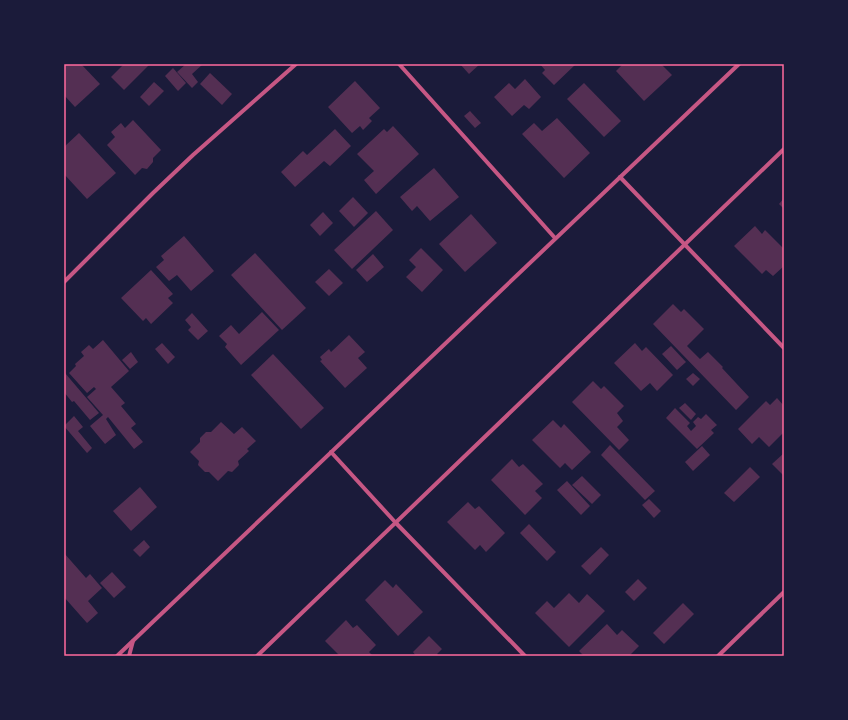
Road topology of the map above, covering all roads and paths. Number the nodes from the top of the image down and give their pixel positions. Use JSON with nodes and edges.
{"nodes":[{"id":1,"x":296,"y":64,"type":"edge"},
{"id":2,"x":399,"y":64,"type":"edge"},
{"id":3,"x":739,"y":64,"type":"edge"},
{"id":4,"x":784,"y":149,"type":"edge"},
{"id":5,"x":620,"y":178,"type":"junction"},
{"id":6,"x":555,"y":238,"type":"junction"},
{"id":7,"x":684,"y":244,"type":"junction"},
{"id":8,"x":64,"y":282,"type":"edge"},
{"id":9,"x":784,"y":348,"type":"edge"},
{"id":10,"x":331,"y":452,"type":"junction"},
{"id":11,"x":395,"y":522,"type":"junction"},
{"id":12,"x":784,"y":592,"type":"edge"},
{"id":13,"x":133,"y":641,"type":"junction"},
{"id":14,"x":117,"y":656,"type":"edge"},
{"id":15,"x":129,"y":656,"type":"edge"},
{"id":16,"x":257,"y":656,"type":"edge"},
{"id":17,"x":525,"y":656,"type":"edge"},
{"id":18,"x":718,"y":656,"type":"edge"}],
"edges":[{"from":1,"to":8,"type":"street"},
{"from":2,"to":6,"type":"street"},
{"from":3,"to":5,"type":"street"},
{"from":4,"to":7,"type":"street"},
{"from":5,"to":6,"type":"street"},
{"from":5,"to":7,"type":"street"},
{"from":6,"to":10,"type":"street"},
{"from":7,"to":9,"type":"street"},
{"from":7,"to":11,"type":"street"},
{"from":10,"to":11,"type":"street"},
{"from":10,"to":13,"type":"street"},
{"from":11,"to":16,"type":"street"},
{"from":11,"to":17,"type":"street"},
{"from":12,"to":18,"type":"street"},
{"from":13,"to":14,"type":"street"},
{"from":13,"to":15,"type":"street"}]}
